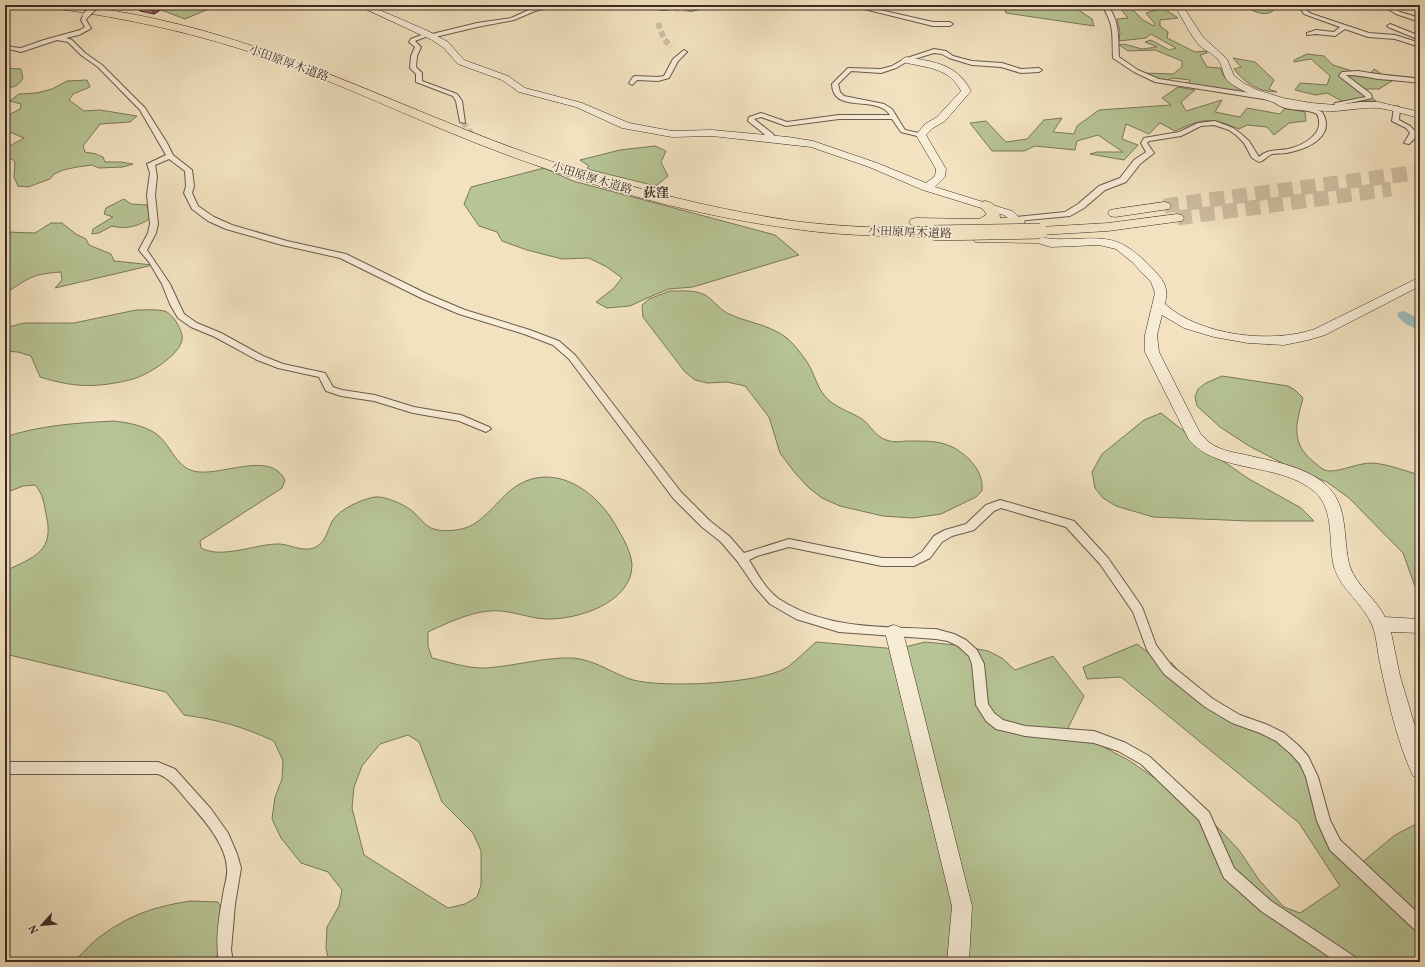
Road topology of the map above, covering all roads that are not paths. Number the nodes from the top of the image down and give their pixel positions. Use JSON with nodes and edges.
{"nodes":[{"id":1,"x":52,"y":5,"type":"edge"},
{"id":2,"x":96,"y":5,"type":"edge"},
{"id":3,"x":361,"y":5,"type":"edge"},
{"id":4,"x":572,"y":5,"type":"edge"},
{"id":5,"x":640,"y":5,"type":"edge"},
{"id":6,"x":714,"y":5,"type":"edge"},
{"id":7,"x":851,"y":5,"type":"edge"},
{"id":8,"x":1104,"y":5,"type":"edge"},
{"id":9,"x":1178,"y":5,"type":"edge"},
{"id":10,"x":1301,"y":5,"type":"edge"},
{"id":11,"x":1385,"y":5,"type":"edge"},
{"id":12,"x":665,"y":8,"type":"dead end"},
{"id":13,"x":690,"y":9,"type":"dead end"},
{"id":14,"x":83,"y":10,"type":"edge"},
{"id":15,"x":1420,"y":20,"type":"edge"},
{"id":16,"x":950,"y":24,"type":"dead end"},
{"id":17,"x":1390,"y":26,"type":"dead end"},
{"id":18,"x":1344,"y":27,"type":"junction"},
{"id":19,"x":1309,"y":34,"type":"dead end"},
{"id":20,"x":430,"y":35,"type":"junction"},
{"id":21,"x":1420,"y":38,"type":"edge"},
{"id":22,"x":62,"y":39,"type":"junction"},
{"id":23,"x":5,"y":46,"type":"edge"},
{"id":24,"x":1420,"y":46,"type":"edge"},
{"id":25,"x":684,"y":52,"type":"dead end"},
{"id":26,"x":906,"y":60,"type":"junction"},
{"id":27,"x":307,"y":66,"type":"junction"},
{"id":28,"x":1039,"y":70,"type":"dead end"},
{"id":29,"x":1420,"y":81,"type":"edge"},
{"id":30,"x":632,"y":83,"type":"dead end"},
{"id":31,"x":1276,"y":99,"type":"junction"},
{"id":32,"x":1336,"y":108,"type":"junction"},
{"id":33,"x":1397,"y":108,"type":"junction"},
{"id":34,"x":418,"y":112,"type":"junction"},
{"id":35,"x":1420,"y":116,"type":"edge"},
{"id":36,"x":894,"y":117,"type":"junction"},
{"id":37,"x":463,"y":122,"type":"tunnel mouth"},
{"id":38,"x":921,"y":135,"type":"junction"},
{"id":39,"x":773,"y":139,"type":"junction"},
{"id":40,"x":1416,"y":145,"type":"dead end"},
{"id":41,"x":170,"y":156,"type":"junction"},
{"id":42,"x":927,"y":188,"type":"junction"},
{"id":43,"x":711,"y":204,"type":"junction"},
{"id":44,"x":986,"y":205,"type":"junction"},
{"id":45,"x":1164,"y":206,"type":"tunnel mouth"},
{"id":46,"x":1177,"y":218,"type":"tunnel mouth"},
{"id":47,"x":1017,"y":220,"type":"junction"},
{"id":48,"x":982,"y":223,"type":"junction"},
{"id":49,"x":836,"y":229,"type":"junction"},
{"id":50,"x":932,"y":231,"type":"junction"},
{"id":51,"x":1037,"y":232,"type":"junction"},
{"id":52,"x":1420,"y":281,"type":"edge"},
{"id":53,"x":1158,"y":305,"type":"junction"},
{"id":54,"x":486,"y":430,"type":"dead end"},
{"id":55,"x":742,"y":559,"type":"junction"},
{"id":56,"x":1380,"y":624,"type":"junction"},
{"id":57,"x":1420,"y":626,"type":"edge"},
{"id":58,"x":894,"y":632,"type":"junction"},
{"id":59,"x":5,"y":768,"type":"edge"},
{"id":60,"x":1420,"y":770,"type":"edge"},
{"id":61,"x":1420,"y":925,"type":"edge"},
{"id":62,"x":226,"y":962,"type":"edge"},
{"id":63,"x":958,"y":962,"type":"edge"},
{"id":64,"x":1350,"y":962,"type":"edge"}],
"edges":[{"from":1,"to":27,"type":"highway","name":"小田原厚木道路"},
{"from":2,"to":14,"type":"street","bridge":true},
{"from":3,"to":20,"type":"street"},
{"from":4,"to":20,"type":"street"},
{"from":5,"to":12,"type":"street"},
{"from":6,"to":13,"type":"street"},
{"from":7,"to":16,"type":"street"},
{"from":8,"to":31,"type":"street"},
{"from":9,"to":31,"type":"street"},
{"from":10,"to":18,"type":"street"},
{"from":11,"to":15,"type":"street"},
{"from":14,"to":22,"type":"street"},
{"from":14,"to":27,"type":"highway","name":"小田原厚木道路"},
{"from":17,"to":21,"type":"street"},
{"from":18,"to":19,"type":"street"},
{"from":18,"to":24,"type":"street"},
{"from":20,"to":37,"type":"street"},
{"from":20,"to":39,"type":"street"},
{"from":22,"to":23,"type":"street"},
{"from":22,"to":41,"type":"street"},
{"from":25,"to":30,"type":"street"},
{"from":26,"to":28,"type":"street"},
{"from":26,"to":36,"type":"street"},
{"from":26,"to":38,"type":"street"},
{"from":27,"to":34,"type":"highway","name":"小田原厚木道路"},
{"from":29,"to":32,"type":"street"},
{"from":31,"to":32,"type":"street"},
{"from":31,"to":47,"type":"street"},
{"from":32,"to":33,"type":"street"},
{"from":33,"to":35,"type":"street"},
{"from":33,"to":40,"type":"street"},
{"from":34,"to":43,"type":"highway","name":"小田原厚木道路"},
{"from":34,"to":49,"type":"highway","name":"小田原厚木道路"},
{"from":36,"to":38,"type":"street"},
{"from":36,"to":39,"type":"street"},
{"from":38,"to":42,"type":"street"},
{"from":39,"to":42,"type":"street"},
{"from":41,"to":54,"type":"street"},
{"from":41,"to":55,"type":"street"},
{"from":42,"to":44,"type":"street"},
{"from":43,"to":48,"type":"highway"},
{"from":43,"to":50,"type":"highway","name":"小田原厚木道路"},
{"from":44,"to":47,"type":"street"},
{"from":44,"to":48,"type":"highway"},
{"from":45,"to":51,"type":"highway","name":"小田原厚木道路"},
{"from":46,"to":51,"type":"highway","name":"小田原厚木道路"},
{"from":47,"to":48,"type":"highway"},
{"from":47,"to":51,"type":"street"},
{"from":49,"to":50,"type":"highway","name":"小田原厚木道路"},
{"from":49,"to":51,"type":"highway"},
{"from":50,"to":51,"type":"highway","name":"小田原厚木道路","bridge":true},
{"from":51,"to":53,"type":"street"},
{"from":52,"to":53,"type":"street"},
{"from":53,"to":56,"type":"street"},
{"from":55,"to":58,"type":"street"},
{"from":55,"to":61,"type":"street"},
{"from":56,"to":57,"type":"street"},
{"from":56,"to":60,"type":"street"},
{"from":58,"to":63,"type":"street"},
{"from":58,"to":64,"type":"street"},
{"from":59,"to":62,"type":"street"}]}
